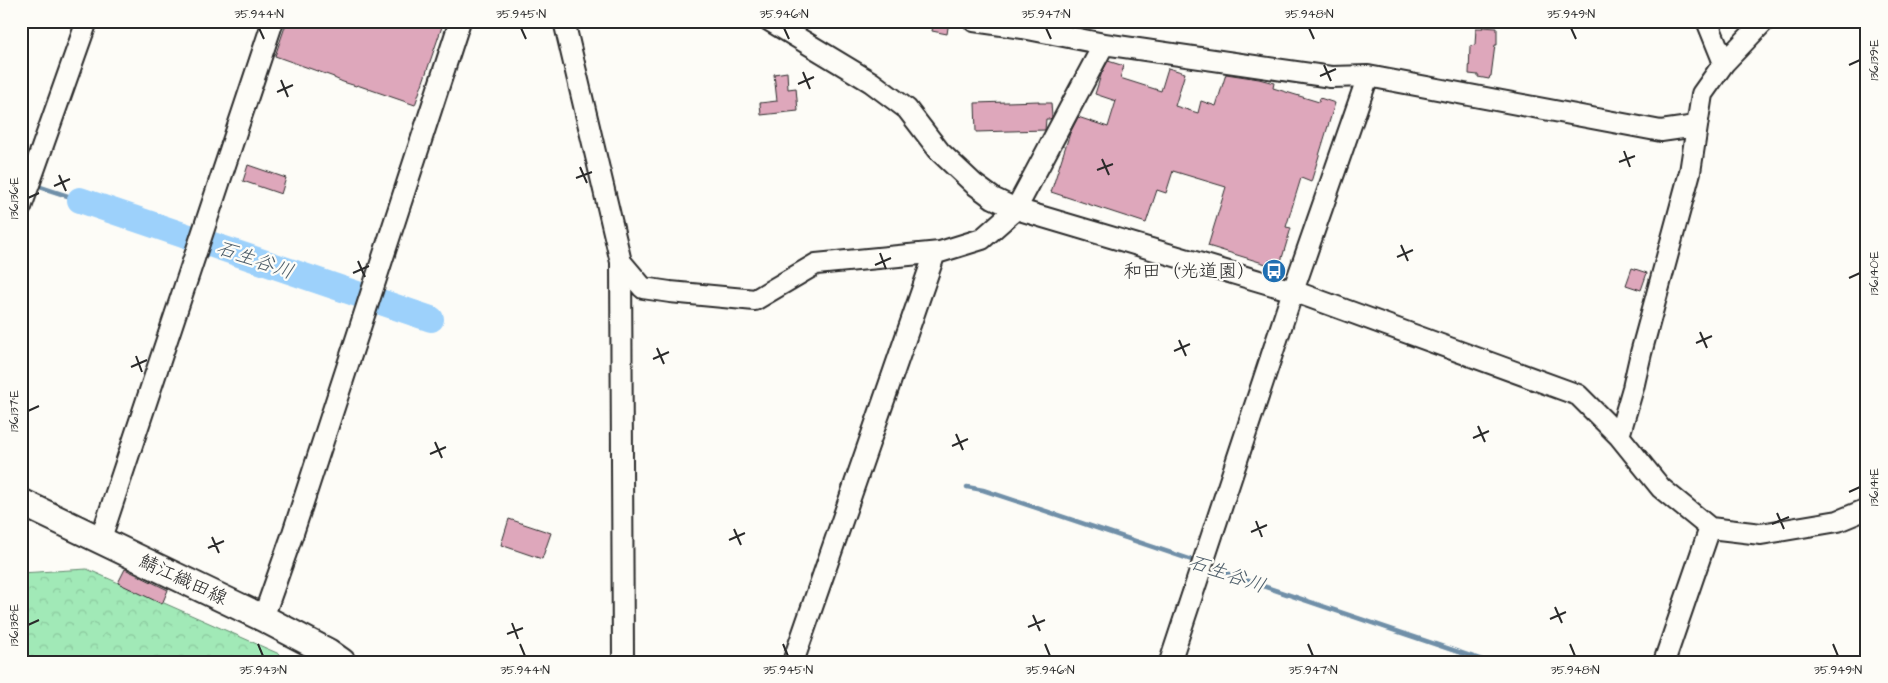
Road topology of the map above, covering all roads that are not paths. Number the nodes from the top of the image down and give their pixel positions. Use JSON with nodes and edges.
{"nodes":[{"id":1,"x":87,"y":21,"type":"edge"},
{"id":2,"x":273,"y":21,"type":"edge"},
{"id":3,"x":460,"y":21,"type":"edge"},
{"id":4,"x":564,"y":21,"type":"edge"},
{"id":5,"x":770,"y":21,"type":"edge"},
{"id":6,"x":974,"y":21,"type":"edge"},
{"id":7,"x":1708,"y":21,"type":"edge"},
{"id":8,"x":1764,"y":21,"type":"edge"},
{"id":9,"x":1104,"y":44,"type":"junction"},
{"id":10,"x":1724,"y":63,"type":"junction"},
{"id":11,"x":1368,"y":76,"type":"junction"},
{"id":12,"x":1696,"y":126,"type":"junction"},
{"id":13,"x":21,"y":207,"type":"edge"},
{"id":14,"x":1016,"y":209,"type":"junction"},
{"id":15,"x":935,"y":253,"type":"junction"},
{"id":16,"x":621,"y":262,"type":"junction"},
{"id":17,"x":1294,"y":291,"type":"junction"},
{"id":18,"x":1618,"y":436,"type":"junction"},
{"id":19,"x":21,"y":502,"type":"edge"},
{"id":20,"x":1867,"y":509,"type":"edge"},
{"id":21,"x":1710,"y":528,"type":"junction"},
{"id":22,"x":100,"y":541,"type":"junction"},
{"id":23,"x":263,"y":618,"type":"junction"},
{"id":24,"x":342,"y":662,"type":"edge"},
{"id":25,"x":622,"y":662,"type":"edge"},
{"id":26,"x":793,"y":662,"type":"edge"},
{"id":27,"x":1170,"y":662,"type":"edge"},
{"id":28,"x":1664,"y":662,"type":"edge"}],
"edges":[{"from":1,"to":13,"type":"street"},
{"from":2,"to":22,"type":"street"},
{"from":3,"to":23,"type":"street"},
{"from":4,"to":16,"type":"street"},
{"from":5,"to":14,"type":"street"},
{"from":6,"to":9,"type":"street"},
{"from":7,"to":10,"type":"street"},
{"from":8,"to":10,"type":"street"},
{"from":9,"to":11,"type":"street"},
{"from":9,"to":14,"type":"street"},
{"from":10,"to":12,"type":"street"},
{"from":11,"to":12,"type":"street"},
{"from":11,"to":17,"type":"street"},
{"from":12,"to":18,"type":"street"},
{"from":14,"to":15,"type":"street"},
{"from":14,"to":17,"type":"street"},
{"from":15,"to":16,"type":"street"},
{"from":15,"to":26,"type":"street"},
{"from":16,"to":25,"type":"street"},
{"from":17,"to":18,"type":"street"},
{"from":17,"to":27,"type":"street"},
{"from":18,"to":21,"type":"street"},
{"from":19,"to":22,"type":"main road","name":"鯖江織田線"},
{"from":20,"to":21,"type":"street"},
{"from":21,"to":28,"type":"street"},
{"from":22,"to":23,"type":"main road","name":"鯖江織田線"},
{"from":23,"to":24,"type":"main road","name":"鯖江織田線"}]}
